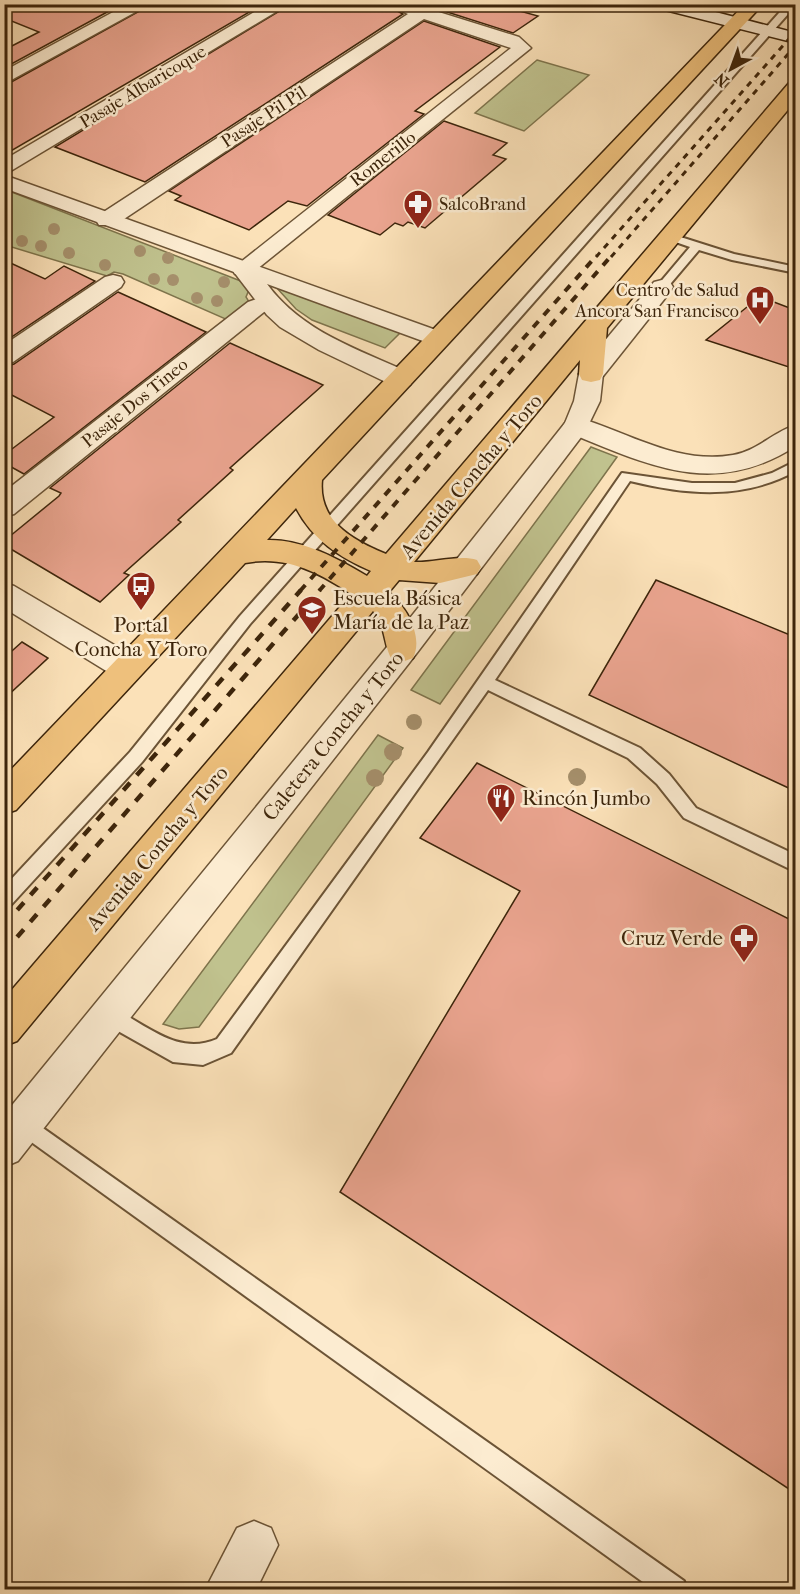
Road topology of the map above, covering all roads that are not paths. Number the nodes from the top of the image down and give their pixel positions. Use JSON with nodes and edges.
{"nodes":[{"id":1,"x":11,"y":4,"type":"edge"},
{"id":2,"x":142,"y":4,"type":"edge"},
{"id":3,"x":281,"y":4,"type":"edge"},
{"id":4,"x":394,"y":4,"type":"edge"},
{"id":5,"x":663,"y":4,"type":"edge"},
{"id":6,"x":755,"y":4,"type":"edge"},
{"id":7,"x":792,"y":4,"type":"edge"},
{"id":8,"x":4,"y":8,"type":"edge"},
{"id":9,"x":422,"y":13,"type":"junction"},
{"id":10,"x":737,"y":24,"type":"junction"},
{"id":11,"x":768,"y":31,"type":"junction"},
{"id":12,"x":795,"y":38,"type":"edge"},
{"id":13,"x":4,"y":79,"type":"edge"},
{"id":14,"x":795,"y":87,"type":"edge"},
{"id":15,"x":4,"y":170,"type":"edge"},
{"id":16,"x":4,"y":181,"type":"edge"},
{"id":17,"x":107,"y":220,"type":"junction"},
{"id":18,"x":671,"y":237,"type":"junction"},
{"id":19,"x":696,"y":246,"type":"junction"},
{"id":20,"x":243,"y":269,"type":"junction"},
{"id":21,"x":795,"y":270,"type":"edge"},
{"id":22,"x":113,"y":282,"type":"dead end"},
{"id":23,"x":663,"y":287,"type":"junction"},
{"id":24,"x":268,"y":303,"type":"junction"},
{"id":25,"x":598,"y":323,"type":"junction"},
{"id":26,"x":628,"y":329,"type":"junction"},
{"id":27,"x":439,"y":339,"type":"junction"},
{"id":28,"x":4,"y":357,"type":"edge"},
{"id":29,"x":591,"y":374,"type":"junction"},
{"id":30,"x":401,"y":379,"type":"junction"},
{"id":31,"x":576,"y":426,"type":"junction"},
{"id":32,"x":795,"y":434,"type":"edge"},
{"id":33,"x":795,"y":465,"type":"edge"},
{"id":34,"x":309,"y":476,"type":"junction"},
{"id":35,"x":4,"y":507,"type":"edge"},
{"id":36,"x":325,"y":530,"type":"junction"},
{"id":37,"x":234,"y":556,"type":"junction"},
{"id":38,"x":302,"y":556,"type":"junction"},
{"id":39,"x":467,"y":567,"type":"junction"},
{"id":40,"x":394,"y":568,"type":"junction"},
{"id":41,"x":4,"y":594,"type":"edge"},
{"id":42,"x":372,"y":594,"type":"junction"},
{"id":43,"x":402,"y":650,"type":"junction"},
{"id":44,"x":128,"y":668,"type":"junction"},
{"id":45,"x":485,"y":682,"type":"junction"},
{"id":46,"x":4,"y":800,"type":"edge"},
{"id":47,"x":795,"y":864,"type":"edge"},
{"id":48,"x":4,"y":900,"type":"edge"},
{"id":49,"x":109,"y":1017,"type":"junction"},
{"id":50,"x":4,"y":1028,"type":"edge"},
{"id":51,"x":14,"y":1136,"type":"edge"},
{"id":52,"x":254,"y":1545,"type":"dead end"},
{"id":53,"x":229,"y":1590,"type":"edge"},
{"id":54,"x":675,"y":1590,"type":"edge"}],
"edges":[{"from":1,"to":8,"type":"street"},
{"from":2,"to":13,"type":"street"},
{"from":3,"to":15,"type":"street","name":"Pasaje Albaricoque"},
{"from":4,"to":9,"type":"street"},
{"from":5,"to":10,"type":"street"},
{"from":6,"to":10,"type":"main road"},
{"from":7,"to":11,"type":"lane"},
{"from":9,"to":17,"type":"street","name":"Pasaje Pil Pil"},
{"from":9,"to":20,"type":"street","name":"Romerillo"},
{"from":10,"to":11,"type":"street"},
{"from":10,"to":27,"type":"main road"},
{"from":11,"to":12,"type":"street"},
{"from":11,"to":36,"type":"lane"},
{"from":14,"to":18,"type":"main road","name":"Avenida Concha y Toro"},
{"from":16,"to":17,"type":"street"},
{"from":17,"to":20,"type":"street"},
{"from":18,"to":19,"type":"lane"},
{"from":18,"to":23,"type":"main road"},
{"from":18,"to":25,"type":"main road","name":"Avenida Concha y Toro"},
{"from":19,"to":21,"type":"lane"},
{"from":19,"to":23,"type":"lane"},
{"from":20,"to":24,"type":"street"},
{"from":20,"to":27,"type":"street"},
{"from":22,"to":28,"type":"street"},
{"from":23,"to":26,"type":"street","name":"Caletera Concha y Toro"},
{"from":24,"to":30,"type":"street"},
{"from":24,"to":35,"type":"street","name":"Pasaje Dos Tineo"},
{"from":25,"to":26,"type":"street"},
{"from":25,"to":29,"type":"main road"},
{"from":25,"to":40,"type":"main road","name":"Avenida Concha y Toro"},
{"from":26,"to":29,"type":"street","name":"Caletera Concha y Toro"},
{"from":27,"to":30,"type":"main road"},
{"from":29,"to":31,"type":"street","name":"Caletera Concha y Toro"},
{"from":30,"to":34,"type":"main road"},
{"from":31,"to":32,"type":"street"},
{"from":31,"to":39,"type":"street","name":"Caletera Concha y Toro"},
{"from":33,"to":45,"type":"lane"},
{"from":34,"to":36,"type":"main road"},
{"from":34,"to":37,"type":"main road"},
{"from":36,"to":38,"type":"lane"},
{"from":36,"to":40,"type":"main road"},
{"from":37,"to":38,"type":"main road"},
{"from":37,"to":44,"type":"main road"},
{"from":38,"to":42,"type":"main road"},
{"from":38,"to":48,"type":"lane"},
{"from":39,"to":40,"type":"main road"},
{"from":39,"to":43,"type":"street","name":"Caletera Concha y Toro"},
{"from":40,"to":42,"type":"main road","name":"Avenida Concha y Toro"},
{"from":41,"to":44,"type":"street"},
{"from":42,"to":43,"type":"main road"},
{"from":42,"to":50,"type":"main road","name":"Avenida Concha y Toro"},
{"from":43,"to":49,"type":"street","name":"Caletera Concha y Toro"},
{"from":44,"to":46,"type":"main road"},
{"from":45,"to":47,"type":"lane"},
{"from":45,"to":49,"type":"lane"},
{"from":49,"to":51,"type":"street","name":"Caletera Concha y Toro"},
{"from":51,"to":54,"type":"lane"},
{"from":52,"to":53,"type":"street"}]}
